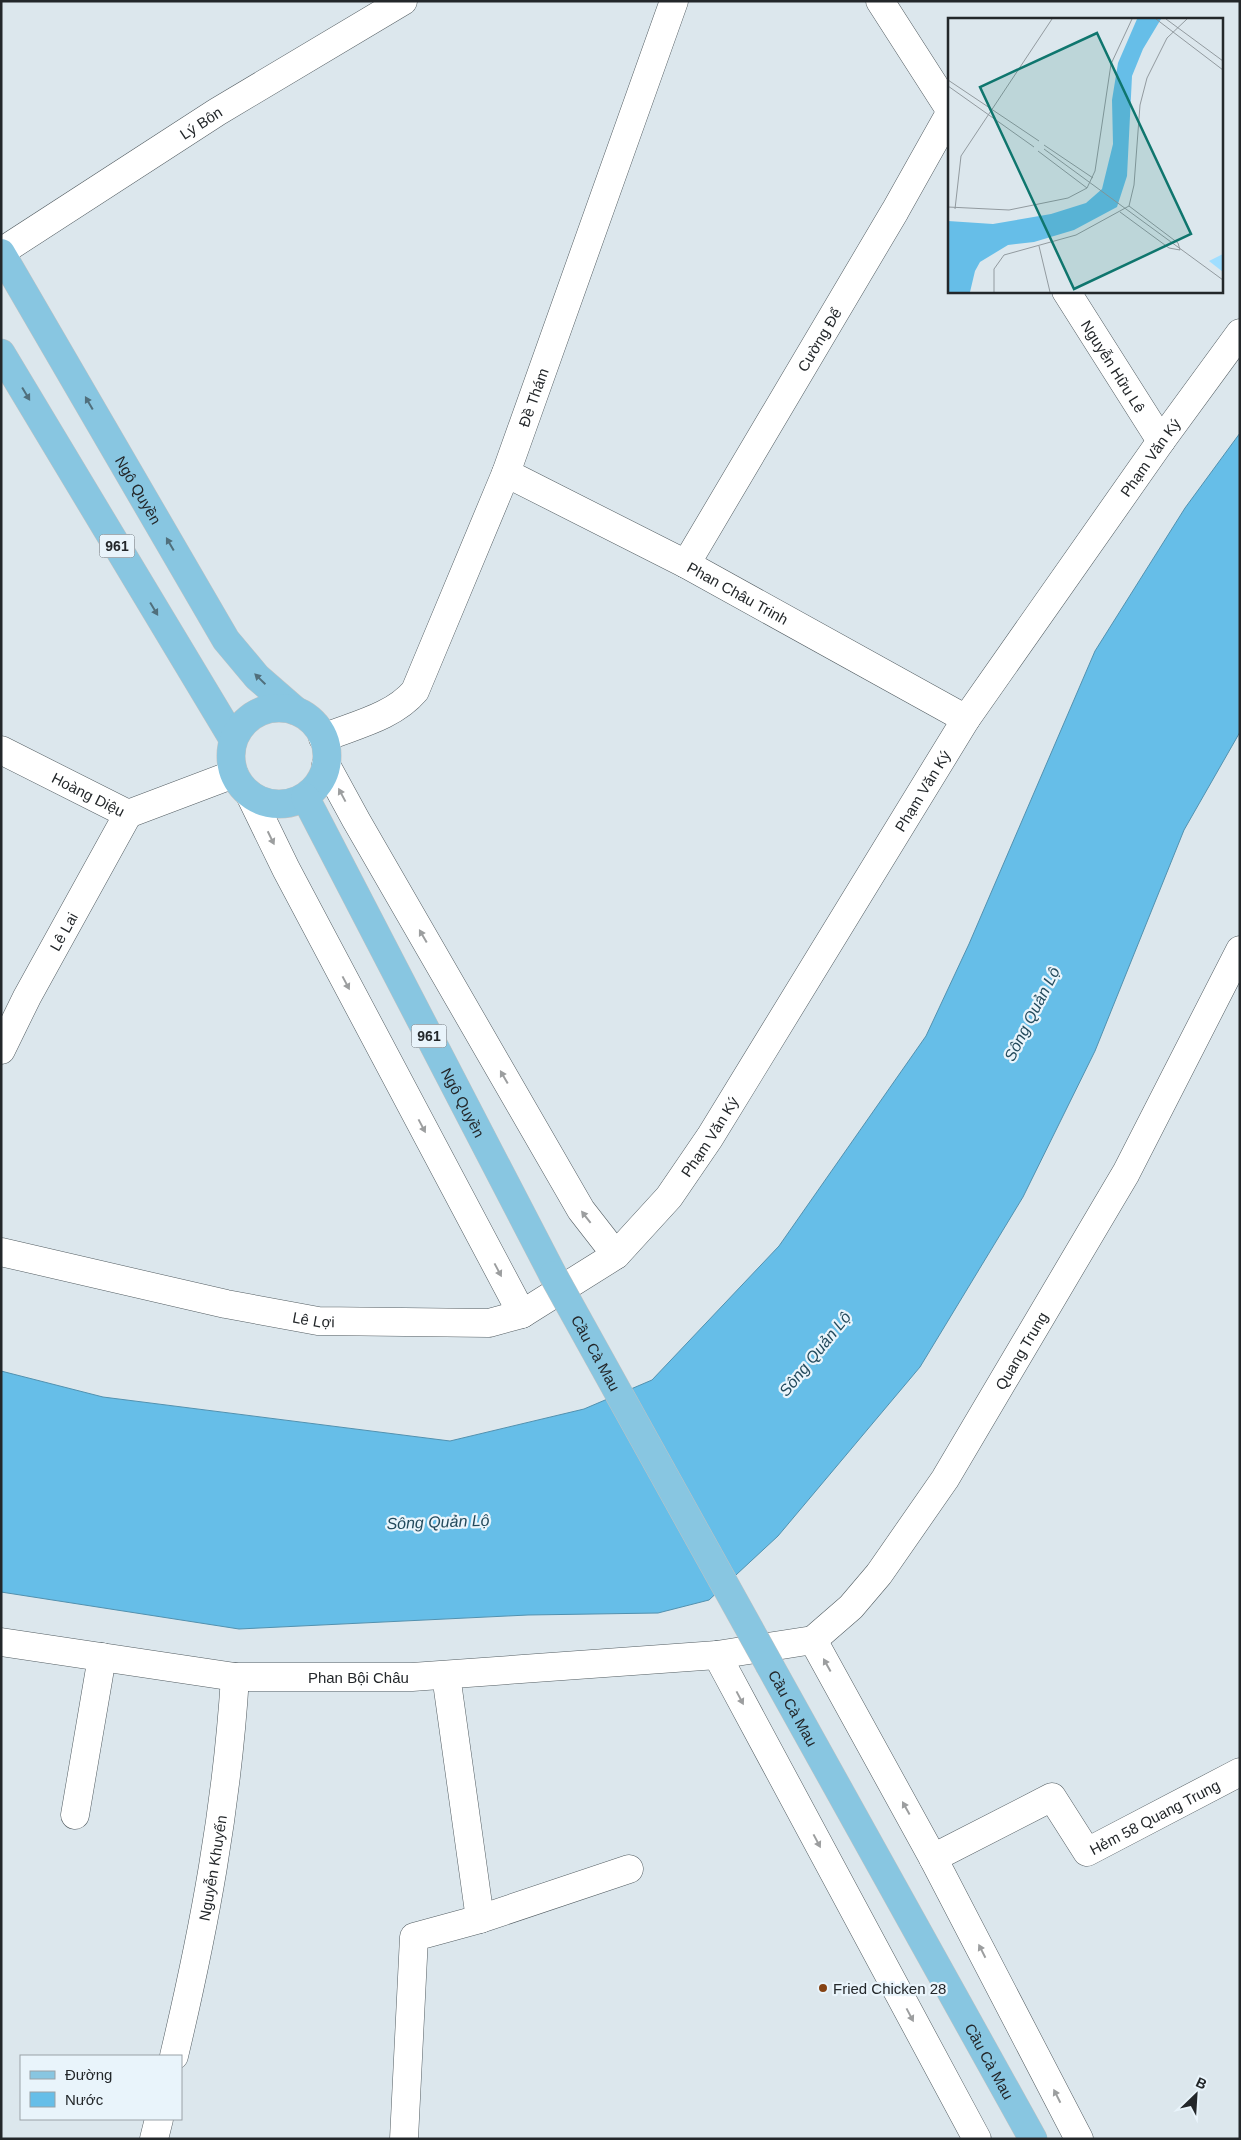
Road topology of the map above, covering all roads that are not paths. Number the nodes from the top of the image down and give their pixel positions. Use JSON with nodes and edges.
{"nodes":[{"id":1,"x":403,"y":1,"type":"edge"},
{"id":2,"x":674,"y":1,"type":"edge"},
{"id":3,"x":880,"y":1,"type":"edge"},
{"id":4,"x":948,"y":108,"type":"edge"},
{"id":5,"x":948,"y":115,"type":"edge"},
{"id":6,"x":1,"y":253,"type":"edge"},
{"id":7,"x":1067,"y":292,"type":"edge"},
{"id":8,"x":1240,"y":333,"type":"edge"},
{"id":9,"x":1,"y":353,"type":"edge"},
{"id":10,"x":1161,"y":440,"type":"junction"},
{"id":11,"x":506,"y":473,"type":"junction"},
{"id":12,"x":686,"y":564,"type":"junction"},
{"id":13,"x":296,"y":711,"type":"junction"},
{"id":14,"x":966,"y":719,"type":"junction"},
{"id":15,"x":323,"y":738,"type":"junction"},
{"id":16,"x":233,"y":739,"type":"junction"},
{"id":17,"x":1,"y":750,"type":"edge"},
{"id":18,"x":326,"y":764,"type":"junction"},
{"id":19,"x":242,"y":784,"type":"junction"},
{"id":20,"x":305,"y":796,"type":"junction"},
{"id":21,"x":128,"y":814,"type":"junction"},
{"id":22,"x":1240,"y":950,"type":"edge"},
{"id":23,"x":1,"y":1050,"type":"edge"},
{"id":24,"x":1,"y":1252,"type":"edge"},
{"id":25,"x":616,"y":1255,"type":"junction"},
{"id":26,"x":553,"y":1275,"type":"joint"},
{"id":27,"x":522,"y":1314,"type":"junction"},
{"id":28,"x":814,"y":1640,"type":"junction"},
{"id":29,"x":1,"y":1642,"type":"edge"},
{"id":30,"x":717,"y":1655,"type":"junction"},
{"id":31,"x":102,"y":1657,"type":"junction"},
{"id":32,"x":446,"y":1675,"type":"junction"},
{"id":33,"x":235,"y":1677,"type":"junction"},
{"id":34,"x":1240,"y":1772,"type":"edge"},
{"id":35,"x":75,"y":1815,"type":"dead end"},
{"id":36,"x":933,"y":1858,"type":"junction"},
{"id":37,"x":629,"y":1869,"type":"dead end"},
{"id":38,"x":480,"y":1919,"type":"junction"},
{"id":39,"x":174,"y":2055,"type":"edge"},
{"id":40,"x":159,"y":2120,"type":"edge"},
{"id":41,"x":154,"y":2139,"type":"edge"},
{"id":42,"x":404,"y":2139,"type":"edge"},
{"id":43,"x":976,"y":2139,"type":"edge"},
{"id":44,"x":1033,"y":2139,"type":"edge"},
{"id":45,"x":1079,"y":2139,"type":"edge"}],
"edges":[{"from":1,"to":6,"type":"street","name":"Lý Bôn"},
{"from":2,"to":11,"type":"street","name":"Đề Thám"},
{"from":3,"to":4,"type":"street"},
{"from":5,"to":12,"type":"street","name":"Cường Để"},
{"from":13,"to":6,"type":"main road","name":"Ngô Quyền","one_way":true},
{"from":7,"to":10,"type":"street","name":"Nguyễn Hữu Lê"},
{"from":8,"to":10,"type":"street","name":"Phạm Văn Ký"},
{"from":9,"to":16,"type":"main road","number":"961","one_way":true},
{"from":10,"to":14,"type":"street","name":"Phạm Văn Ký"},
{"from":11,"to":12,"type":"street","name":"Phan Châu Trinh"},
{"from":11,"to":15,"type":"street","name":"Đề Thám"},
{"from":12,"to":14,"type":"street","name":"Phan Châu Trinh"},
{"from":13,"to":15,"type":"main road"},
{"from":13,"to":16,"type":"main road"},
{"from":14,"to":25,"type":"street","name":"Phạm Văn Ký"},
{"from":15,"to":18,"type":"main road"},
{"from":16,"to":19,"type":"main road"},
{"from":17,"to":21,"type":"street","name":"Hoàng Diệu"},
{"from":18,"to":20,"type":"main road"},
{"from":25,"to":18,"type":"street","one_way":true},
{"from":19,"to":20,"type":"main road"},
{"from":19,"to":21,"type":"street","name":"Hoàng Diệu"},
{"from":19,"to":27,"type":"street","one_way":true},
{"from":20,"to":26,"type":"main road","name":"Ngô Quyền","number":"961"},
{"from":21,"to":23,"type":"street","name":"Lê Lai"},
{"from":22,"to":28,"type":"street","name":"Quang Trung"},
{"from":24,"to":27,"type":"street","name":"Lê Lợi"},
{"from":25,"to":27,"type":"street","name":"Lê Lợi"},
{"from":26,"to":44,"type":"main road","name":"Cầu Cà Mau","bridge":true},
{"from":28,"to":30,"type":"street"},
{"from":36,"to":28,"type":"street","one_way":true},
{"from":29,"to":31,"type":"street","name":"Phan Bội Châu"},
{"from":30,"to":32,"type":"street","name":"Phan Bội Châu"},
{"from":30,"to":43,"type":"street","one_way":true},
{"from":31,"to":33,"type":"street","name":"Phan Bội Châu"},
{"from":31,"to":35,"type":"street"},
{"from":32,"to":33,"type":"street","name":"Phan Bội Châu"},
{"from":32,"to":38,"type":"street"},
{"from":33,"to":39,"type":"street","name":"Nguyễn Khuyến"},
{"from":34,"to":36,"type":"street","name":"Hẻm 58 Quang Trung"},
{"from":45,"to":36,"type":"street","one_way":true},
{"from":37,"to":38,"type":"street"},
{"from":38,"to":42,"type":"street"},
{"from":40,"to":41,"type":"street"}]}
